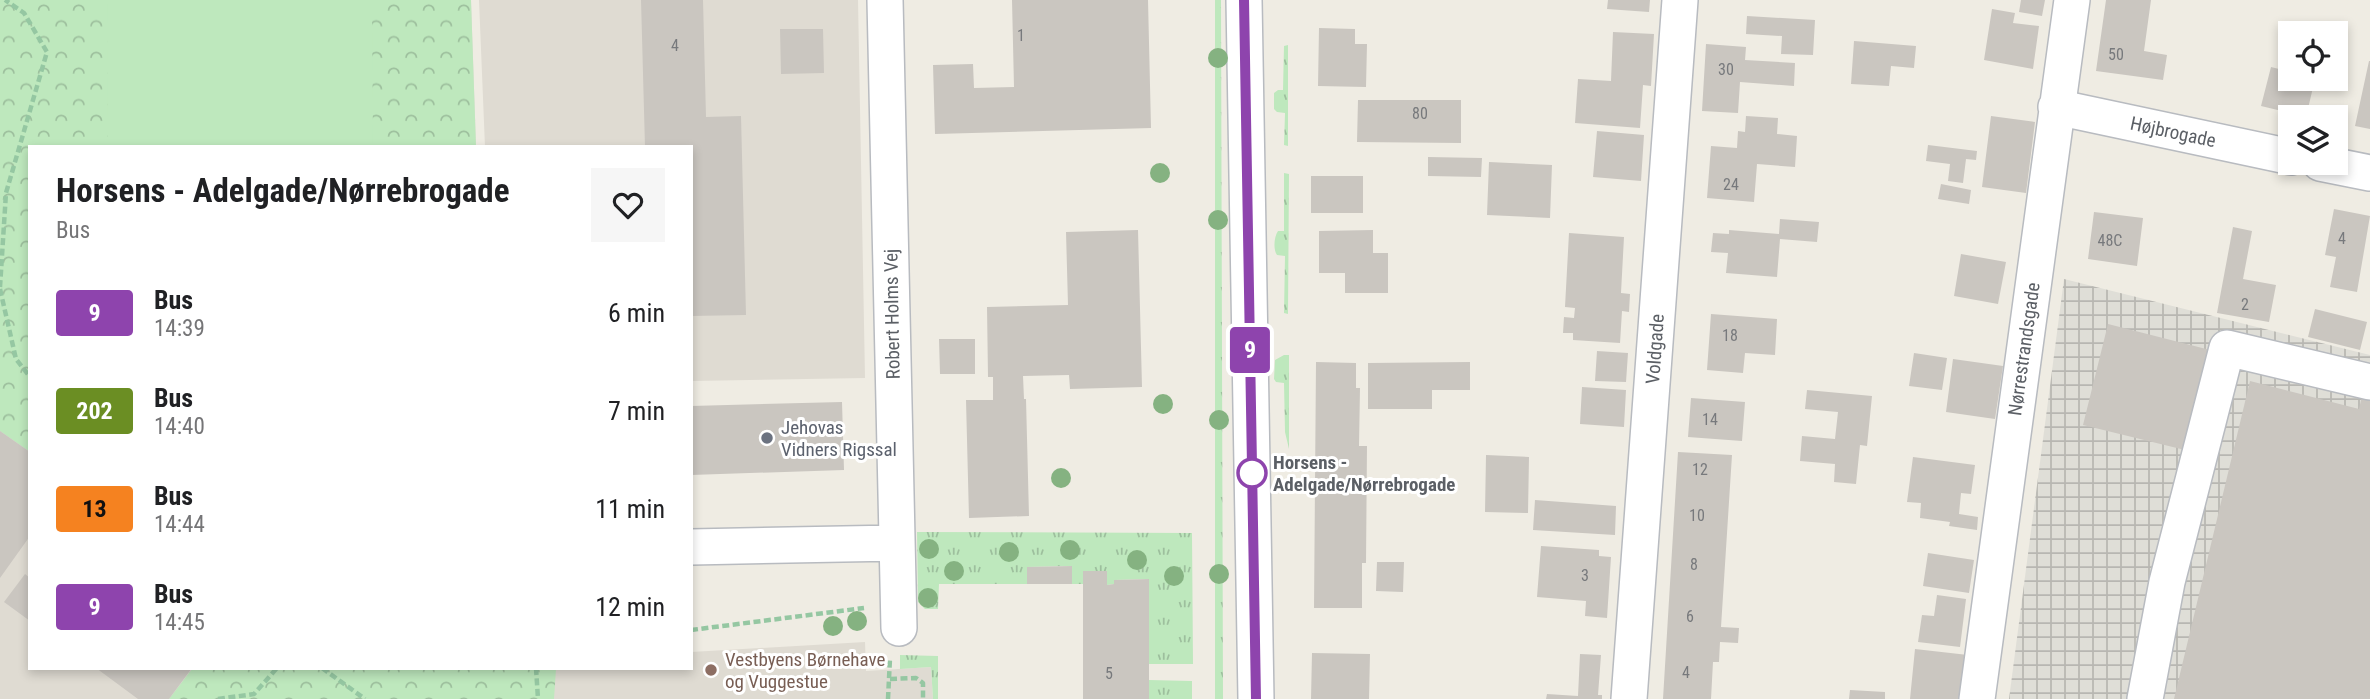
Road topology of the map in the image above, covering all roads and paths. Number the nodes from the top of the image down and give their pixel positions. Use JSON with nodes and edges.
{"nodes":[{"id":1,"x":5,"y":0,"type":"edge"},
{"id":2,"x":885,"y":0,"type":"edge"},
{"id":3,"x":1244,"y":0,"type":"edge"},
{"id":4,"x":1680,"y":0,"type":"edge"},
{"id":5,"x":2072,"y":0,"type":"edge"},
{"id":6,"x":2056,"y":107,"type":"junction"},
{"id":7,"x":2278,"y":154,"type":"edge"},
{"id":8,"x":2348,"y":169,"type":"edge"},
{"id":9,"x":2370,"y":173,"type":"edge"},
{"id":10,"x":0,"y":288,"type":"edge"},
{"id":11,"x":28,"y":374,"type":"edge"},
{"id":12,"x":2370,"y":382,"type":"edge"},
{"id":13,"x":897,"y":543,"type":"junction"},
{"id":14,"x":693,"y":547,"type":"edge"},
{"id":15,"x":899,"y":617,"type":"joint"},
{"id":16,"x":693,"y":631,"type":"edge"},
{"id":17,"x":274,"y":670,"type":"edge"},
{"id":18,"x":326,"y":670,"type":"edge"},
{"id":19,"x":536,"y":670,"type":"edge"},
{"id":20,"x":890,"y":679,"type":"dead end"},
{"id":21,"x":218,"y":699,"type":"edge"},
{"id":22,"x":365,"y":699,"type":"edge"},
{"id":23,"x":538,"y":699,"type":"edge"},
{"id":24,"x":923,"y":699,"type":"edge"},
{"id":25,"x":1256,"y":699,"type":"edge"},
{"id":26,"x":1629,"y":699,"type":"edge"},
{"id":27,"x":1977,"y":699,"type":"edge"},
{"id":28,"x":2145,"y":699,"type":"edge"}],
"edges":[{"from":1,"to":10,"type":"path"},
{"from":2,"to":13,"type":"street","name":"Robert Holms Vej"},
{"from":3,"to":25,"type":"street"},
{"from":4,"to":26,"type":"street","name":"Voldgade"},
{"from":5,"to":6,"type":"street","name":"Nørrestrandsgade"},
{"from":6,"to":7,"type":"street","name":"Højbrogade"},
{"from":6,"to":27,"type":"street","name":"Nørrestrandsgade"},
{"from":8,"to":9,"type":"street"},
{"from":10,"to":11,"type":"path"},
{"from":12,"to":28,"type":"street"},
{"from":13,"to":14,"type":"street"},
{"from":13,"to":15,"type":"street","name":"Robert Holms Vej"},
{"from":15,"to":16,"type":"path"},
{"from":17,"to":21,"type":"path"},
{"from":18,"to":22,"type":"path"},
{"from":19,"to":23,"type":"path"},
{"from":20,"to":24,"type":"path"}]}
